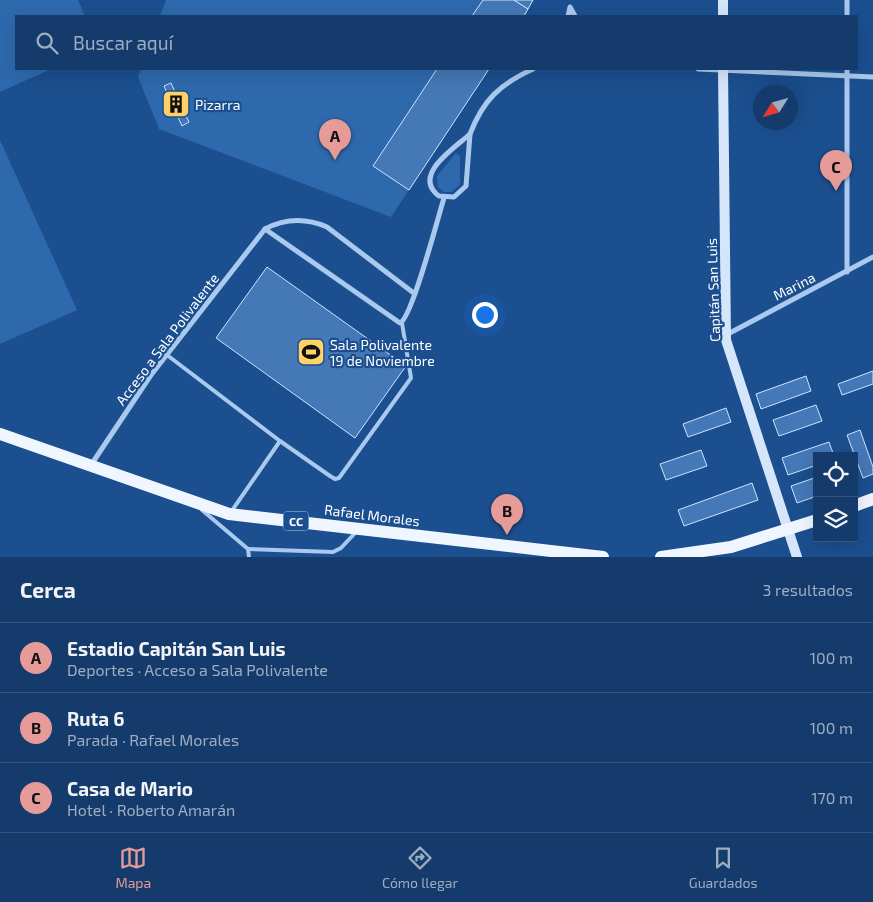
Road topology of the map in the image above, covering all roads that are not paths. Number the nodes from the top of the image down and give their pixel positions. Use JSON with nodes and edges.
{"nodes":[{"id":1,"x":568,"y":0,"type":"edge"},
{"id":2,"x":723,"y":0,"type":"edge"},
{"id":3,"x":847,"y":0,"type":"edge"},
{"id":4,"x":570,"y":6,"type":"junction"},
{"id":5,"x":568,"y":15,"type":"edge"},
{"id":6,"x":575,"y":15,"type":"edge"},
{"id":7,"x":723,"y":15,"type":"edge"},
{"id":8,"x":847,"y":15,"type":"edge"},
{"id":9,"x":531,"y":70,"type":"edge"},
{"id":10,"x":723,"y":70,"type":"edge"},
{"id":11,"x":848,"y":72,"type":"edge"},
{"id":12,"x":873,"y":77,"type":"edge"},
{"id":13,"x":470,"y":134,"type":"junction"},
{"id":14,"x":444,"y":198,"type":"junction"},
{"id":15,"x":265,"y":229,"type":"junction"},
{"id":16,"x":873,"y":257,"type":"edge"},
{"id":17,"x":847,"y":272,"type":"junction"},
{"id":18,"x":415,"y":294,"type":"junction"},
{"id":19,"x":402,"y":323,"type":"junction"},
{"id":20,"x":726,"y":335,"type":"junction"},
{"id":21,"x":167,"y":355,"type":"junction"},
{"id":22,"x":0,"y":434,"type":"edge"},
{"id":23,"x":280,"y":441,"type":"junction"},
{"id":24,"x":91,"y":465,"type":"junction"},
{"id":25,"x":873,"y":498,"type":"edge"},
{"id":26,"x":191,"y":500,"type":"junction"},
{"id":27,"x":858,"y":504,"type":"edge"},
{"id":28,"x":229,"y":514,"type":"junction"},
{"id":29,"x":813,"y":521,"type":"edge"},
{"id":30,"x":360,"y":529,"type":"junction"},
{"id":31,"x":787,"y":531,"type":"junction"},
{"id":32,"x":248,"y":549,"type":"junction"},
{"id":33,"x":249,"y":557,"type":"edge"},
{"id":34,"x":603,"y":557,"type":"edge"},
{"id":35,"x":662,"y":557,"type":"edge"},
{"id":36,"x":797,"y":557,"type":"edge"}],
"edges":[{"from":1,"to":4,"type":"street"},
{"from":2,"to":7,"type":"street"},
{"from":3,"to":8,"type":"street"},
{"from":4,"to":5,"type":"street"},
{"from":4,"to":6,"type":"street"},
{"from":9,"to":13,"type":"street"},
{"from":10,"to":11,"type":"street"},
{"from":10,"to":20,"type":"street","name":"Capitán San Luis"},
{"from":11,"to":12,"type":"street"},
{"from":11,"to":17,"type":"street"},
{"from":13,"to":14,"type":"street"},
{"from":13,"to":14,"type":"street"},
{"from":14,"to":18,"type":"street"},
{"from":15,"to":18,"type":"street"},
{"from":15,"to":19,"type":"street"},
{"from":15,"to":21,"type":"street","name":"Acceso a Sala Polivalente"},
{"from":16,"to":17,"type":"street","name":"Marina"},
{"from":17,"to":20,"type":"street","name":"Marina"},
{"from":18,"to":19,"type":"street"},
{"from":19,"to":23,"type":"lane"},
{"from":20,"to":31,"type":"street","name":"Capitán San Luis"},
{"from":21,"to":23,"type":"lane"},
{"from":21,"to":24,"type":"street","name":"Acceso a Sala Polivalente"},
{"from":22,"to":24,"type":"main road","name":"Rafael Morales","number":"CC"},
{"from":23,"to":28,"type":"lane"},
{"from":24,"to":26,"type":"main road","name":"Rafael Morales","number":"CC"},
{"from":25,"to":27,"type":"main road"},
{"from":26,"to":28,"type":"main road","name":"Rafael Morales","number":"CC"},
{"from":26,"to":32,"type":"lane"},
{"from":28,"to":30,"type":"main road","name":"Rafael Morales","number":"CC"},
{"from":29,"to":31,"type":"main road"},
{"from":30,"to":32,"type":"lane"},
{"from":30,"to":34,"type":"main road","name":"Rafael Morales","number":"CC"},
{"from":31,"to":35,"type":"main road"},
{"from":31,"to":36,"type":"street","name":"Capitán San Luis"},
{"from":32,"to":33,"type":"lane"}]}
